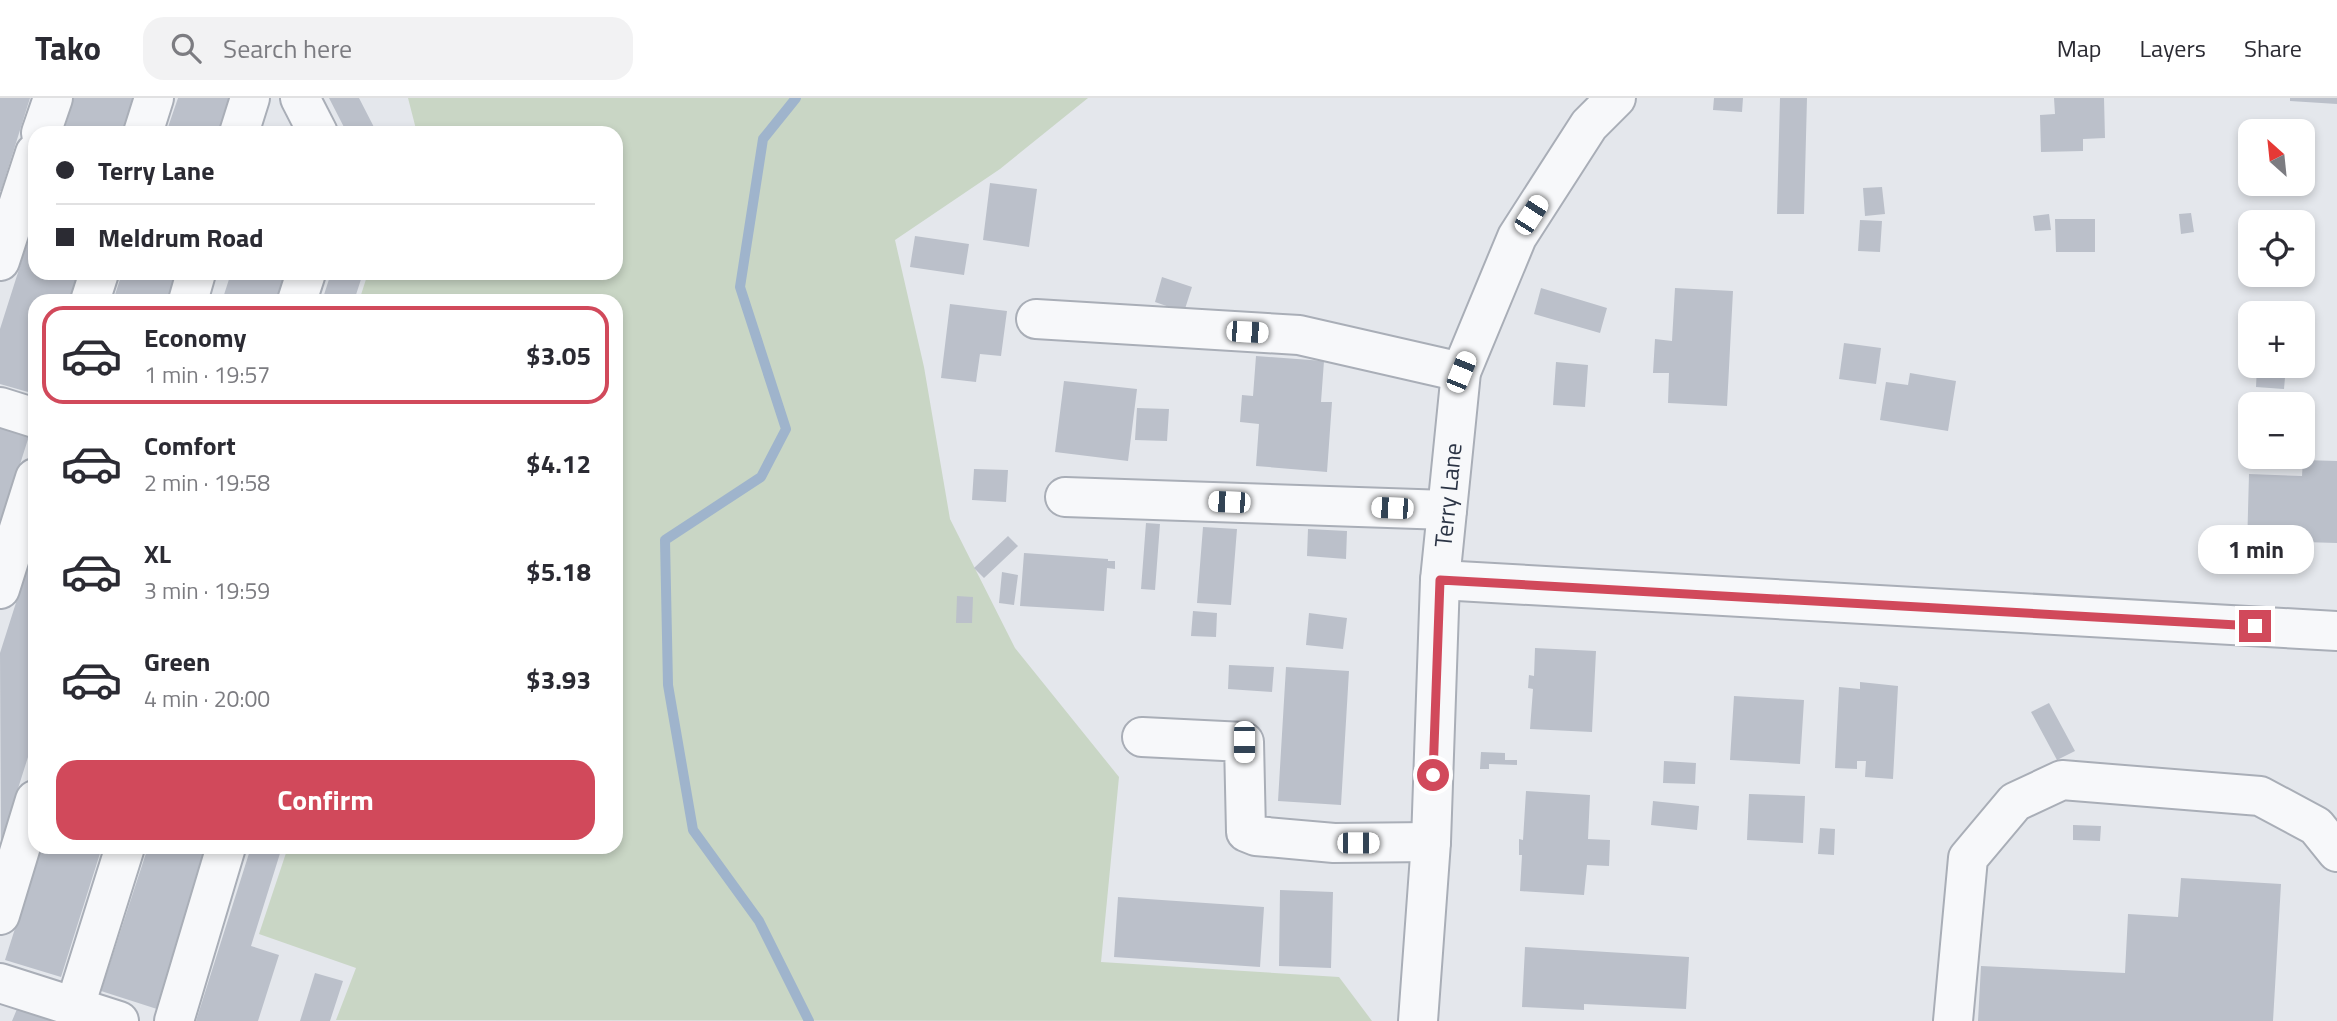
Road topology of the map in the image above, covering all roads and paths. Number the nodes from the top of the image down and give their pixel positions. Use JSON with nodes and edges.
{"nodes":[{"id":1,"x":53,"y":98,"type":"edge"},
{"id":2,"x":154,"y":98,"type":"edge"},
{"id":3,"x":250,"y":98,"type":"edge"},
{"id":4,"x":300,"y":98,"type":"edge"},
{"id":5,"x":1616,"y":98,"type":"edge"},
{"id":6,"x":43,"y":126,"type":"edge"},
{"id":7,"x":145,"y":126,"type":"edge"},
{"id":8,"x":241,"y":126,"type":"edge"},
{"id":9,"x":314,"y":126,"type":"edge"},
{"id":10,"x":28,"y":175,"type":"edge"},
{"id":11,"x":0,"y":261,"type":"edge"},
{"id":12,"x":1037,"y":319,"type":"dead end"},
{"id":13,"x":1461,"y":372,"type":"junction"},
{"id":14,"x":0,"y":407,"type":"edge"},
{"id":15,"x":28,"y":416,"type":"edge"},
{"id":16,"x":1065,"y":497,"type":"dead end"},
{"id":17,"x":28,"y":500,"type":"edge"},
{"id":18,"x":1447,"y":510,"type":"junction"},
{"id":19,"x":1440,"y":580,"type":"junction"},
{"id":20,"x":0,"y":589,"type":"edge"},
{"id":21,"x":2337,"y":631,"type":"edge"},
{"id":22,"x":1142,"y":737,"type":"dead end"},
{"id":23,"x":28,"y":823,"type":"edge"},
{"id":24,"x":1431,"y":842,"type":"junction"},
{"id":25,"x":2337,"y":852,"type":"edge"},
{"id":26,"x":123,"y":854,"type":"edge"},
{"id":27,"x":224,"y":854,"type":"edge"},
{"id":28,"x":0,"y":915,"type":"edge"},
{"id":29,"x":0,"y":983,"type":"edge"},
{"id":30,"x":75,"y":1006,"type":"junction"},
{"id":31,"x":120,"y":1021,"type":"edge"},
{"id":32,"x":174,"y":1021,"type":"edge"},
{"id":33,"x":1418,"y":1021,"type":"edge"},
{"id":34,"x":1953,"y":1021,"type":"edge"}],
"edges":[{"from":1,"to":6,"type":"street"},
{"from":2,"to":7,"type":"street"},
{"from":3,"to":8,"type":"street"},
{"from":4,"to":9,"type":"street"},
{"from":5,"to":13,"type":"street","name":"Terry Lane"},
{"from":10,"to":11,"type":"street"},
{"from":12,"to":13,"type":"street"},
{"from":13,"to":18,"type":"street","name":"Terry Lane"},
{"from":14,"to":15,"type":"street"},
{"from":16,"to":18,"type":"street"},
{"from":17,"to":20,"type":"street"},
{"from":18,"to":19,"type":"street","name":"Terry Lane"},
{"from":19,"to":21,"type":"street"},
{"from":19,"to":24,"type":"street","name":"Terry Lane"},
{"from":22,"to":24,"type":"street"},
{"from":23,"to":28,"type":"street"},
{"from":24,"to":33,"type":"street","name":"Terry Lane"},
{"from":25,"to":34,"type":"street"},
{"from":26,"to":30,"type":"street"},
{"from":27,"to":32,"type":"street"},
{"from":29,"to":30,"type":"street"},
{"from":30,"to":31,"type":"street"}]}
